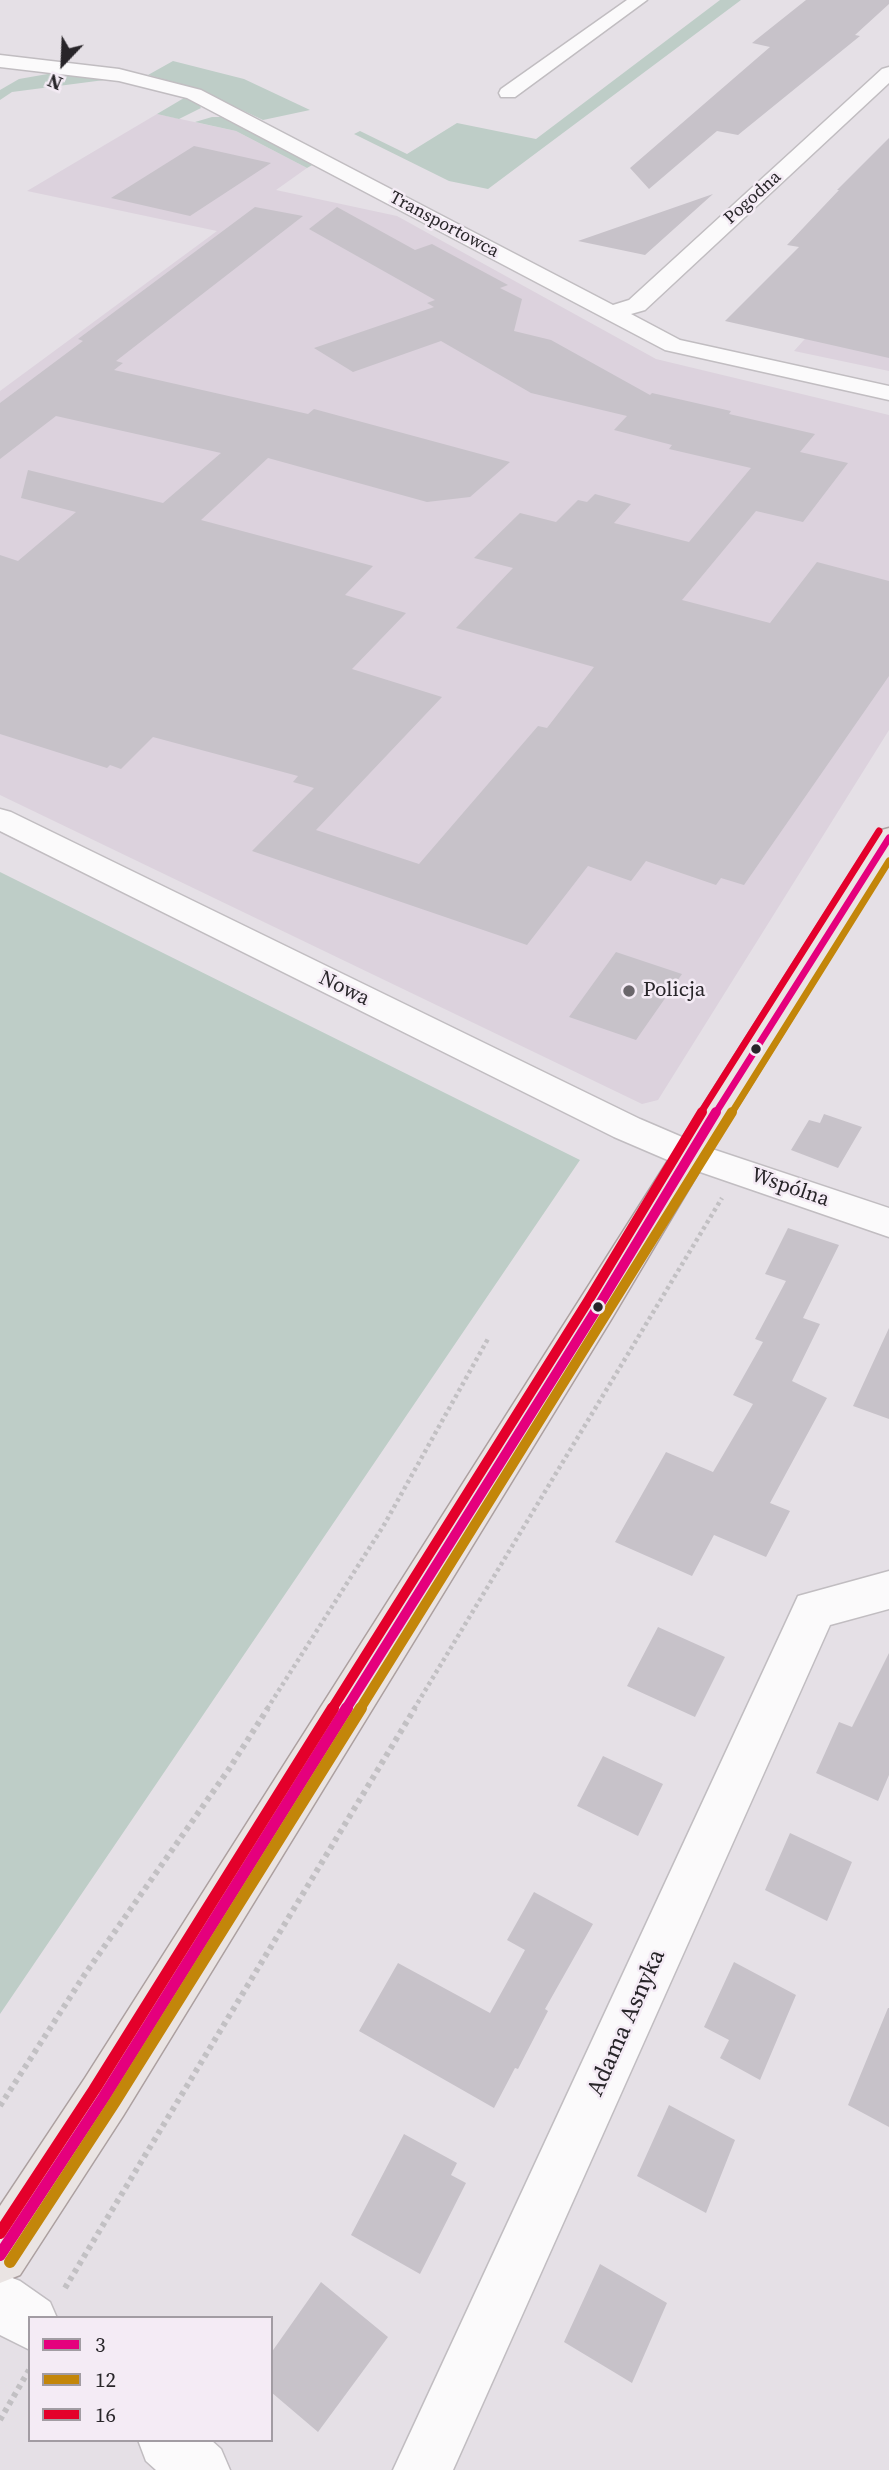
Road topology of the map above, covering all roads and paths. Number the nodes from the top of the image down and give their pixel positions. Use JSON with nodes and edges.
{"nodes":[{"id":1,"x":638,"y":0,"type":"edge"},
{"id":2,"x":0,"y":61,"type":"edge"},
{"id":3,"x":27,"y":65,"type":"junction"},
{"id":4,"x":889,"y":74,"type":"edge"},
{"id":5,"x":0,"y":82,"type":"edge"},
{"id":6,"x":508,"y":93,"type":"dead end"},
{"id":7,"x":611,"y":312,"type":"junction"},
{"id":8,"x":889,"y":393,"type":"edge"},
{"id":9,"x":0,"y":819,"type":"edge"},
{"id":10,"x":889,"y":838,"type":"edge"},
{"id":11,"x":690,"y":1155,"type":"junction"},
{"id":12,"x":738,"y":1171,"type":"junction"},
{"id":13,"x":889,"y":1223,"type":"edge"},
{"id":14,"x":489,"y":1336,"type":"dead end"},
{"id":15,"x":870,"y":1595,"type":"edge"},
{"id":16,"x":0,"y":2106,"type":"edge"},
{"id":17,"x":0,"y":2255,"type":"edge"},
{"id":18,"x":0,"y":2301,"type":"edge"},
{"id":19,"x":46,"y":2309,"type":"edge"},
{"id":20,"x":28,"y":2372,"type":"edge"},
{"id":21,"x":0,"y":2420,"type":"edge"},
{"id":22,"x":169,"y":2442,"type":"edge"},
{"id":23,"x":200,"y":2470,"type":"edge"},
{"id":24,"x":423,"y":2470,"type":"edge"}],
"edges":[{"from":1,"to":6,"type":"street"},
{"from":2,"to":3,"type":"street","name":"Transportowca"},
{"from":3,"to":5,"type":"street"},
{"from":3,"to":7,"type":"street","name":"Transportowca"},
{"from":4,"to":7,"type":"street","name":"Pogodna"},
{"from":7,"to":8,"type":"street","name":"Transportowca"},
{"from":9,"to":11,"type":"street","name":"Nowa"},
{"from":10,"to":11,"type":"main road"},
{"from":11,"to":12,"type":"street","name":"Wspólna"},
{"from":11,"to":17,"type":"main road"},
{"from":12,"to":13,"type":"street","name":"Wspólna"},
{"from":12,"to":19,"type":"path"},
{"from":14,"to":16,"type":"path"},
{"from":15,"to":24,"type":"street","name":"Adama Asnyka"},
{"from":18,"to":19,"type":"street"},
{"from":20,"to":21,"type":"path"},
{"from":22,"to":23,"type":"street"}]}
